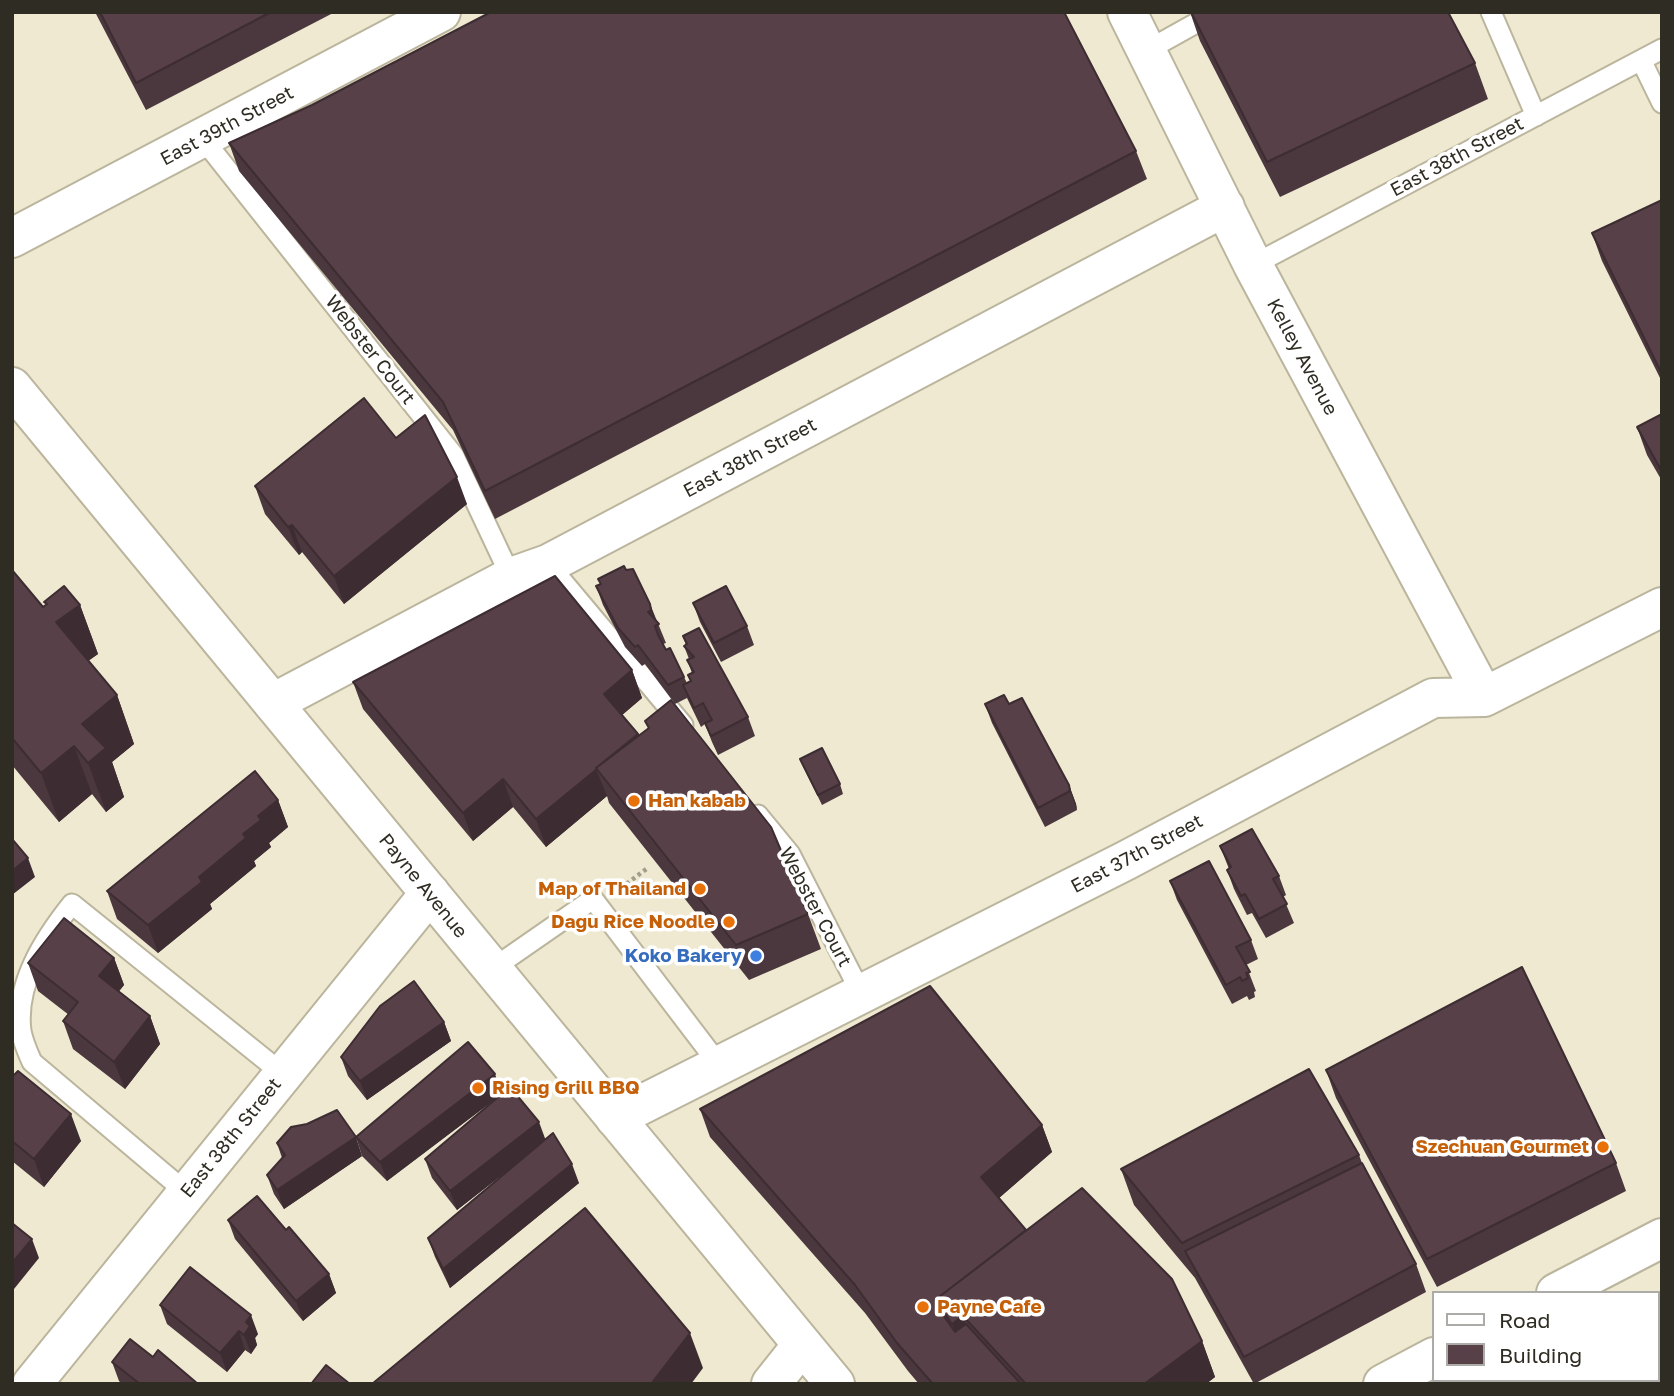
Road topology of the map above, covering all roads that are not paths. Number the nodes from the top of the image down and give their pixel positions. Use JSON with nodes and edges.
{"nodes":[{"id":1,"x":440,"y":12,"type":"edge"},
{"id":2,"x":1127,"y":12,"type":"edge"},
{"id":3,"x":1216,"y":12,"type":"edge"},
{"id":4,"x":1491,"y":12,"type":"edge"},
{"id":5,"x":1662,"y":50,"type":"edge"},
{"id":6,"x":1146,"y":51,"type":"junction"},
{"id":7,"x":1641,"y":61,"type":"junction"},
{"id":8,"x":1662,"y":103,"type":"edge"},
{"id":9,"x":1536,"y":116,"type":"junction"},
{"id":10,"x":203,"y":139,"type":"junction"},
{"id":11,"x":1224,"y":207,"type":"junction"},
{"id":12,"x":12,"y":238,"type":"edge"},
{"id":13,"x":1253,"y":265,"type":"junction"},
{"id":14,"x":12,"y":387,"type":"edge"},
{"id":15,"x":548,"y":564,"type":"junction"},
{"id":16,"x":511,"y":577,"type":"junction"},
{"id":17,"x":1662,"y":607,"type":"edge"},
{"id":18,"x":1484,"y":697,"type":"junction"},
{"id":19,"x":273,"y":703,"type":"junction"},
{"id":20,"x":692,"y":736,"type":"edge"},
{"id":21,"x":746,"y":800,"type":"edge"},
{"id":22,"x":430,"y":893,"type":"junction"},
{"id":23,"x":492,"y":969,"type":"junction"},
{"id":24,"x":862,"y":995,"type":"junction"},
{"id":25,"x":720,"y":1066,"type":"junction"},
{"id":26,"x":283,"y":1074,"type":"junction"},
{"id":27,"x":615,"y":1118,"type":"junction"},
{"id":28,"x":187,"y":1193,"type":"junction"},
{"id":29,"x":1662,"y":1238,"type":"edge"},
{"id":30,"x":1560,"y":1291,"type":"edge"},
{"id":31,"x":802,"y":1345,"type":"junction"},
{"id":32,"x":1432,"y":1358,"type":"edge"},
{"id":33,"x":32,"y":1384,"type":"edge"},
{"id":34,"x":771,"y":1384,"type":"edge"},
{"id":35,"x":835,"y":1384,"type":"edge"},
{"id":36,"x":1382,"y":1384,"type":"edge"}],
"edges":[{"from":1,"to":10,"type":"street","name":"East 39th Street"},
{"from":2,"to":6,"type":"street","name":"Kelley Avenue"},
{"from":3,"to":6,"type":"lane"},
{"from":4,"to":9,"type":"lane"},
{"from":5,"to":7,"type":"lane","name":"East 38th Street"},
{"from":6,"to":11,"type":"street","name":"Kelley Avenue"},
{"from":7,"to":8,"type":"lane"},
{"from":7,"to":9,"type":"lane","name":"East 38th Street"},
{"from":9,"to":13,"type":"lane","name":"East 38th Street"},
{"from":10,"to":12,"type":"street","name":"East 39th Street"},
{"from":10,"to":16,"type":"lane","name":"Webster Court"},
{"from":11,"to":13,"type":"street","name":"Kelley Avenue"},
{"from":11,"to":15,"type":"street","name":"East 38th Street"},
{"from":13,"to":18,"type":"street","name":"Kelley Avenue"},
{"from":14,"to":19,"type":"street","name":"Payne Avenue"},
{"from":15,"to":16,"type":"street","name":"East 38th Street"},
{"from":15,"to":20,"type":"lane"},
{"from":16,"to":19,"type":"street","name":"East 38th Street"},
{"from":17,"to":18,"type":"street","name":"East 37th Street"},
{"from":18,"to":24,"type":"street","name":"East 37th Street"},
{"from":19,"to":22,"type":"street","name":"Payne Avenue"},
{"from":21,"to":24,"type":"lane","name":"Webster Court"},
{"from":22,"to":23,"type":"street","name":"Payne Avenue"},
{"from":22,"to":26,"type":"street","name":"East 38th Street"},
{"from":23,"to":25,"type":"lane"},
{"from":23,"to":27,"type":"street","name":"Payne Avenue"},
{"from":24,"to":25,"type":"street","name":"East 37th Street"},
{"from":25,"to":27,"type":"street","name":"East 37th Street"},
{"from":26,"to":28,"type":"street","name":"East 38th Street"},
{"from":26,"to":28,"type":"lane"},
{"from":27,"to":31,"type":"street","name":"Payne Avenue"},
{"from":28,"to":33,"type":"street","name":"East 38th Street"},
{"from":29,"to":30,"type":"street"},
{"from":31,"to":34,"type":"street"},
{"from":31,"to":35,"type":"street","name":"Payne Avenue"},
{"from":32,"to":36,"type":"street"}]}
